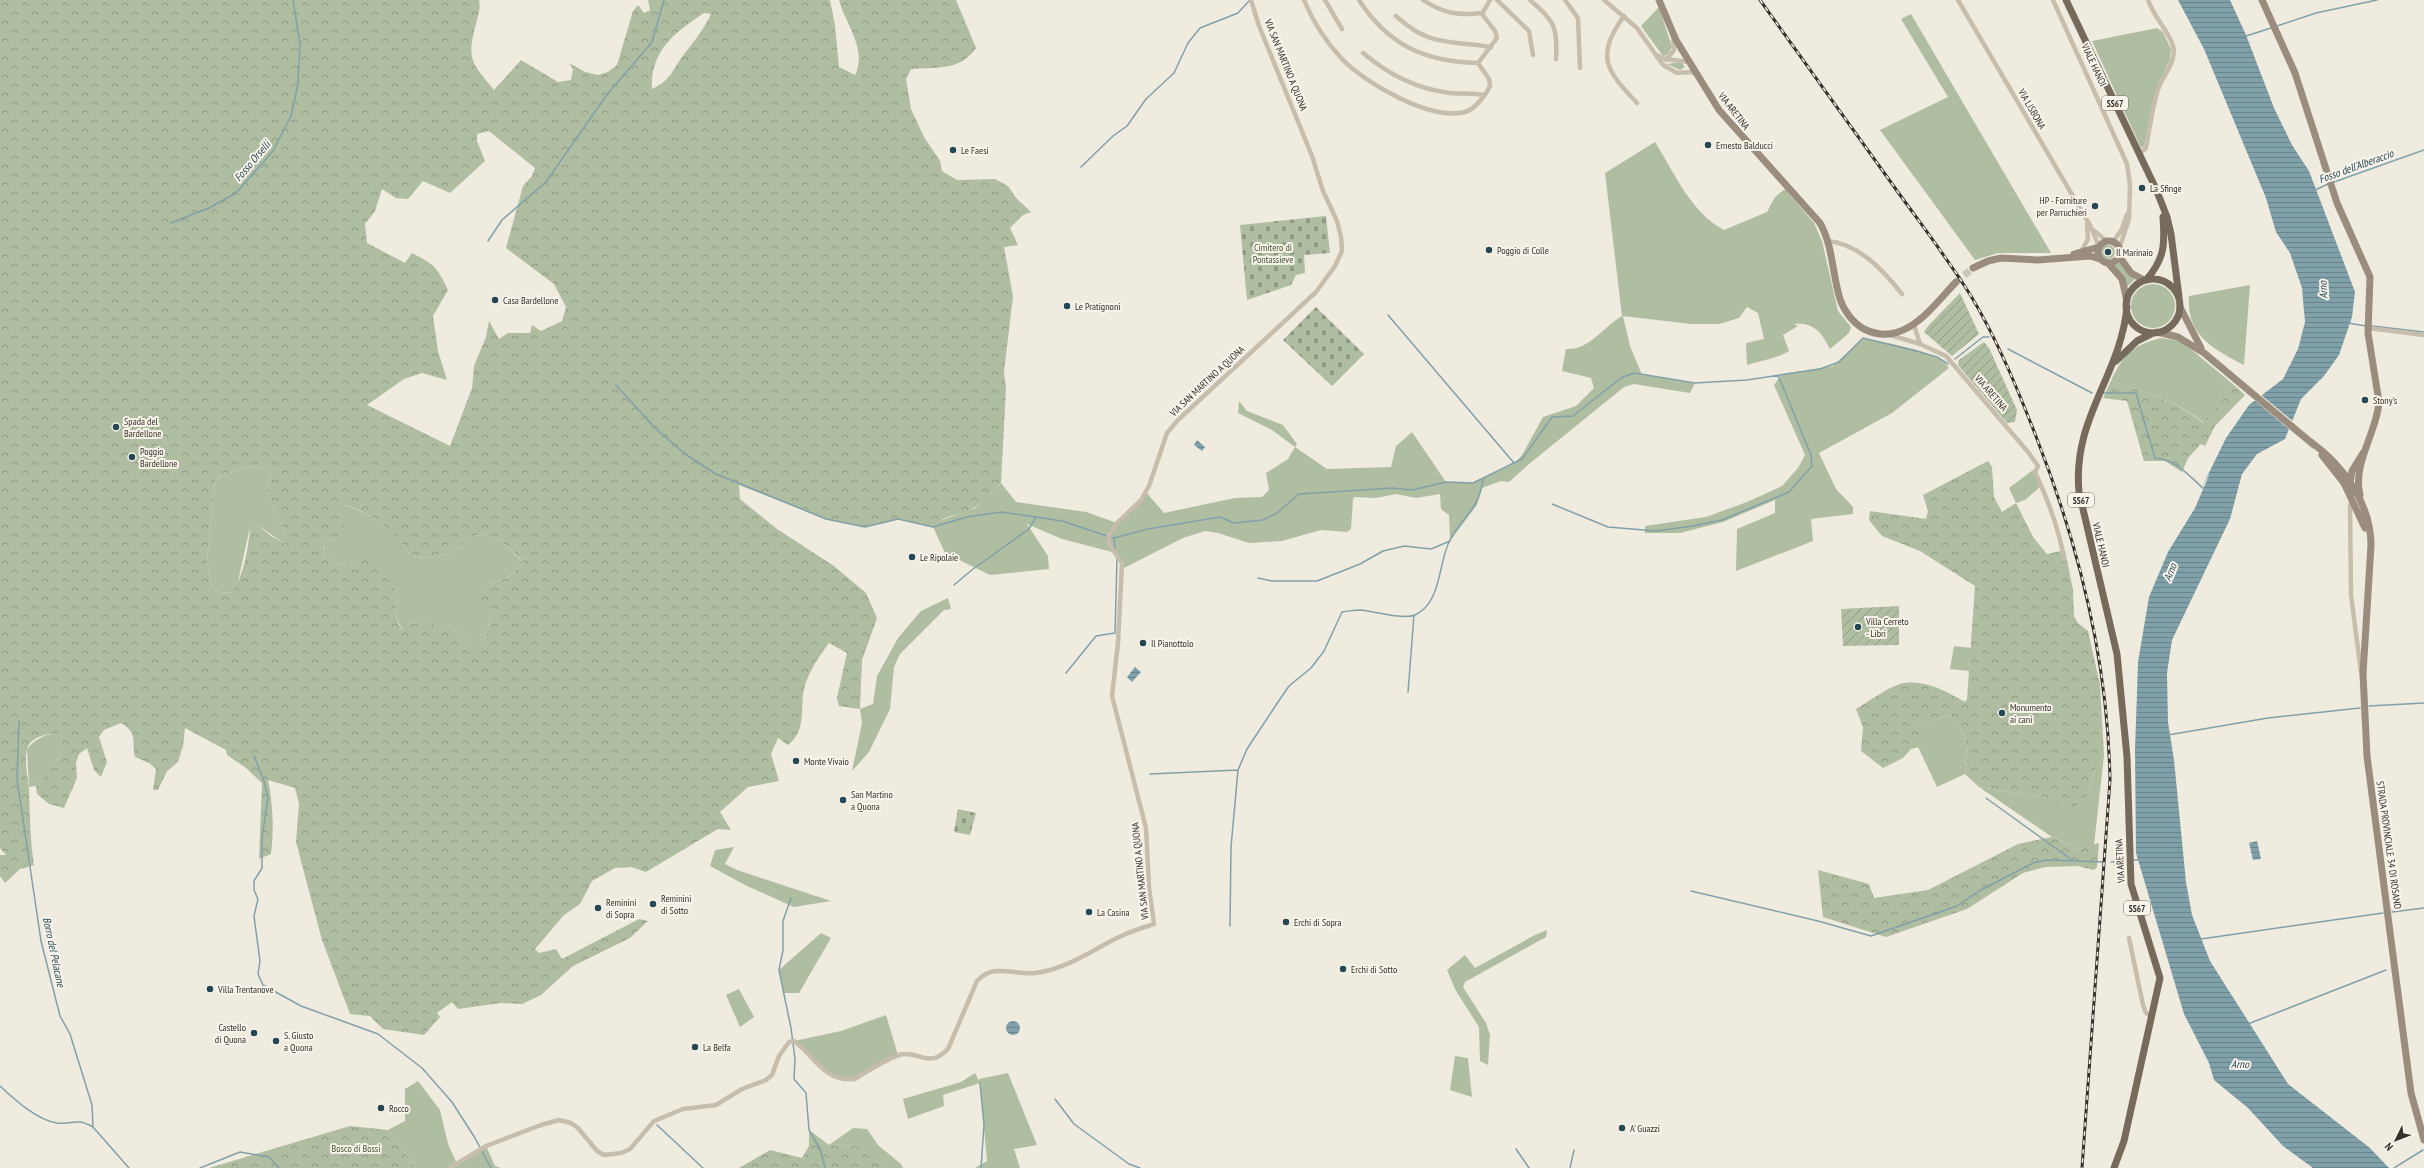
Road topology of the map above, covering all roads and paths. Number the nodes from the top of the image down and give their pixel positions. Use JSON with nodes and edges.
{"nodes":[{"id":1,"x":1251,"y":0,"type":"edge"},
{"id":2,"x":1304,"y":0,"type":"edge"},
{"id":3,"x":1325,"y":0,"type":"edge"},
{"id":4,"x":1359,"y":0,"type":"edge"},
{"id":5,"x":1423,"y":0,"type":"edge"},
{"id":6,"x":1490,"y":0,"type":"edge"},
{"id":7,"x":1497,"y":0,"type":"edge"},
{"id":8,"x":1530,"y":0,"type":"edge"},
{"id":9,"x":1565,"y":0,"type":"edge"},
{"id":10,"x":1604,"y":0,"type":"edge"},
{"id":11,"x":1659,"y":0,"type":"edge"},
{"id":12,"x":1958,"y":0,"type":"edge"},
{"id":13,"x":2053,"y":0,"type":"edge"},
{"id":14,"x":2066,"y":0,"type":"edge"},
{"id":15,"x":2148,"y":0,"type":"edge"},
{"id":16,"x":2262,"y":0,"type":"edge"},
{"id":17,"x":1482,"y":13,"type":"junction"},
{"id":18,"x":1396,"y":16,"type":"dead end"},
{"id":19,"x":1624,"y":16,"type":"junction"},
{"id":20,"x":1342,"y":29,"type":"dead end"},
{"id":21,"x":1672,"y":32,"type":"junction"},
{"id":22,"x":1491,"y":47,"type":"junction"},
{"id":23,"x":1363,"y":53,"type":"dead end"},
{"id":24,"x":1655,"y":54,"type":"junction"},
{"id":25,"x":1533,"y":55,"type":"dead end"},
{"id":26,"x":1556,"y":59,"type":"dead end"},
{"id":27,"x":1666,"y":60,"type":"junction"},
{"id":28,"x":1690,"y":62,"type":"junction"},
{"id":29,"x":1478,"y":63,"type":"junction"},
{"id":30,"x":1580,"y":68,"type":"dead end"},
{"id":31,"x":1688,"y":72,"type":"junction"},
{"id":32,"x":1697,"y":75,"type":"junction"},
{"id":33,"x":1484,"y":95,"type":"junction"},
{"id":34,"x":1637,"y":103,"type":"dead end"},
{"id":35,"x":2139,"y":154,"type":"junction"},
{"id":36,"x":2162,"y":206,"type":"junction"},
{"id":37,"x":2129,"y":208,"type":"junction"},
{"id":38,"x":2087,"y":222,"type":"junction"},
{"id":39,"x":2091,"y":228,"type":"junction"},
{"id":40,"x":1828,"y":241,"type":"junction"},
{"id":41,"x":2110,"y":242,"type":"junction"},
{"id":42,"x":2099,"y":247,"type":"junction"},
{"id":43,"x":2080,"y":252,"type":"junction"},
{"id":44,"x":2119,"y":252,"type":"junction"},
{"id":45,"x":2066,"y":258,"type":"junction"},
{"id":46,"x":2100,"y":260,"type":"junction"},
{"id":47,"x":2108,"y":264,"type":"junction"},
{"id":48,"x":1973,"y":268,"type":"tunnel mouth"},
{"id":49,"x":2145,"y":280,"type":"junction"},
{"id":50,"x":1956,"y":282,"type":"tunnel mouth"},
{"id":51,"x":1902,"y":294,"type":"dead end"},
{"id":52,"x":2179,"y":297,"type":"junction"},
{"id":53,"x":2127,"y":304,"type":"junction"},
{"id":54,"x":2180,"y":308,"type":"junction"},
{"id":55,"x":1914,"y":324,"type":"junction"},
{"id":56,"x":2368,"y":328,"type":"junction"},
{"id":57,"x":1905,"y":330,"type":"junction"},
{"id":58,"x":2155,"y":332,"type":"junction"},
{"id":59,"x":1889,"y":335,"type":"junction"},
{"id":60,"x":2424,"y":335,"type":"edge"},
{"id":61,"x":1910,"y":341,"type":"junction"},
{"id":62,"x":1920,"y":344,"type":"junction"},
{"id":63,"x":2204,"y":353,"type":"junction"},
{"id":64,"x":2113,"y":364,"type":"junction"},
{"id":65,"x":2310,"y":441,"type":"junction"},
{"id":66,"x":2366,"y":448,"type":"junction"},
{"id":67,"x":2328,"y":455,"type":"junction"},
{"id":68,"x":2355,"y":465,"type":"junction"},
{"id":69,"x":2361,"y":470,"type":"junction"},
{"id":70,"x":2337,"y":473,"type":"junction"},
{"id":71,"x":2349,"y":480,"type":"junction"},
{"id":72,"x":2352,"y":496,"type":"junction"},
{"id":73,"x":2350,"y":505,"type":"dead end"},
{"id":74,"x":2364,"y":509,"type":"junction"},
{"id":75,"x":2370,"y":551,"type":"junction"},
{"id":76,"x":2064,"y":559,"type":"dead end"},
{"id":77,"x":2114,"y":640,"type":"joint"},
{"id":78,"x":2364,"y":688,"type":"junction"},
{"id":79,"x":2129,"y":938,"type":"dead end"},
{"id":80,"x":2152,"y":1017,"type":"junction"},
{"id":81,"x":2424,"y":1140,"type":"edge"},
{"id":82,"x":450,"y":1168,"type":"edge"},
{"id":83,"x":2114,"y":1168,"type":"edge"}],
"edges":[{"from":1,"to":82,"type":"street","name":"VIA SAN MARTINO A QUONA"},
{"from":2,"to":33,"type":"street"},
{"from":3,"to":20,"type":"street"},
{"from":4,"to":29,"type":"street"},
{"from":5,"to":17,"type":"street"},
{"from":6,"to":17,"type":"street"},
{"from":7,"to":25,"type":"street"},
{"from":8,"to":26,"type":"street"},
{"from":9,"to":30,"type":"street"},
{"from":10,"to":19,"type":"street"},
{"from":11,"to":21,"type":"main road","name":"VIA ARETINA"},
{"from":12,"to":38,"type":"street","name":"VIA LISBONA"},
{"from":13,"to":37,"type":"street","name":"VIALE HANOI"},
{"from":14,"to":35,"type":"main road","number":"SS67"},
{"from":15,"to":35,"type":"street"},
{"from":16,"to":56,"type":"main road"},
{"from":17,"to":22,"type":"street"},
{"from":18,"to":22,"type":"street"},
{"from":19,"to":24,"type":"street"},
{"from":19,"to":34,"type":"street"},
{"from":21,"to":27,"type":"street"},
{"from":21,"to":28,"type":"main road","name":"VIA ARETINA"},
{"from":22,"to":29,"type":"street"},
{"from":23,"to":33,"type":"street"},
{"from":24,"to":27,"type":"street"},
{"from":24,"to":31,"type":"street"},
{"from":27,"to":28,"type":"street"},
{"from":28,"to":31,"type":"street"},
{"from":28,"to":32,"type":"main road","name":"VIA ARETINA"},
{"from":29,"to":33,"type":"street"},
{"from":31,"to":32,"type":"street"},
{"from":32,"to":40,"type":"main road","name":"VIA ARETINA"},
{"from":35,"to":36,"type":"main road","number":"SS67"},
{"from":36,"to":49,"type":"main road","number":"SS67"},
{"from":36,"to":52,"type":"main road","number":"SS67"},
{"from":37,"to":41,"type":"street","name":"VIALE HANOI"},
{"from":37,"to":44,"type":"street","name":"VIALE HANOI"},
{"from":38,"to":39,"type":"street","name":"VIA LISBONA"},
{"from":38,"to":43,"type":"street"},
{"from":39,"to":41,"type":"street","name":"VIA LISBONA"},
{"from":39,"to":42,"type":"street","name":"VIA LISBONA"},
{"from":40,"to":51,"type":"street"},
{"from":40,"to":59,"type":"main road","name":"VIA ARETINA"},
{"from":41,"to":42,"type":"main road","name":"VIALE HANOI"},
{"from":41,"to":44,"type":"main road"},
{"from":42,"to":43,"type":"main road"},
{"from":42,"to":46,"type":"main road"},
{"from":43,"to":45,"type":"main road"},
{"from":44,"to":47,"type":"main road"},
{"from":44,"to":49,"type":"main road"},
{"from":45,"to":46,"type":"main road"},
{"from":45,"to":48,"type":"main road"},
{"from":46,"to":47,"type":"main road","name":"VIALE HANOI"},
{"from":47,"to":53,"type":"main road","name":"VIALE HANOI"},
{"from":49,"to":52,"type":"main road"},
{"from":49,"to":53,"type":"main road","name":"VIALE HANOI"},
{"from":50,"to":55,"type":"main road"},
{"from":52,"to":54,"type":"main road"},
{"from":53,"to":58,"type":"main road","name":"VIALE HANOI"},
{"from":53,"to":64,"type":"main road","name":"VIALE HANOI","number":"SS67"},
{"from":54,"to":58,"type":"main road","name":"VIALE HANOI"},
{"from":54,"to":63,"type":"main road","name":"STRADA PROVINCIALE 34 DI ROSANO"},
{"from":55,"to":57,"type":"main road"},
{"from":55,"to":62,"type":"street"},
{"from":56,"to":60,"type":"street"},
{"from":56,"to":66,"type":"main road"},
{"from":57,"to":59,"type":"main road"},
{"from":57,"to":61,"type":"street"},
{"from":58,"to":63,"type":"main road","name":"STRADA PROVINCIALE 34 DI ROSANO"},
{"from":58,"to":64,"type":"main road","name":"VIALE HANOI","number":"SS67"},
{"from":59,"to":61,"type":"street","name":"VIA ARETINA"},
{"from":61,"to":62,"type":"street","name":"VIA ARETINA"},
{"from":62,"to":76,"type":"street","name":"VIA ARETINA"},
{"from":63,"to":65,"type":"main road","name":"STRADA PROVINCIALE 34 DI ROSANO"},
{"from":64,"to":77,"type":"main road","name":"VIALE HANOI","number":"SS67"},
{"from":65,"to":67,"type":"main road","name":"STRADA PROVINCIALE 34 DI ROSANO"},
{"from":65,"to":70,"type":"main road","name":"STRADA PROVINCIALE 34 DI ROSANO"},
{"from":66,"to":68,"type":"main road"},
{"from":66,"to":69,"type":"main road"},
{"from":67,"to":68,"type":"main road"},
{"from":67,"to":71,"type":"main road","name":"STRADA PROVINCIALE 34 DI ROSANO"},
{"from":68,"to":71,"type":"main road"},
{"from":69,"to":71,"type":"main road"},
{"from":69,"to":74,"type":"main road"},
{"from":70,"to":71,"type":"main road"},
{"from":70,"to":72,"type":"main road","name":"STRADA PROVINCIALE 34 DI ROSANO"},
{"from":71,"to":72,"type":"main road"},
{"from":71,"to":74,"type":"main road","name":"STRADA PROVINCIALE 34 DI ROSANO"},
{"from":72,"to":75,"type":"main road","name":"STRADA PROVINCIALE 34 DI ROSANO"},
{"from":73,"to":78,"type":"street"},
{"from":74,"to":75,"type":"main road","name":"STRADA PROVINCIALE 34 DI ROSANO"},
{"from":75,"to":78,"type":"main road","name":"STRADA PROVINCIALE 34 DI ROSANO"},
{"from":77,"to":80,"type":"main road","name":"VIA ARETINA","number":"SS67"},
{"from":78,"to":81,"type":"main road","name":"STRADA PROVINCIALE 34 DI ROSANO"},
{"from":79,"to":80,"type":"street"},
{"from":80,"to":83,"type":"main road","name":"VIA ARETINA","number":"SS67"}]}
